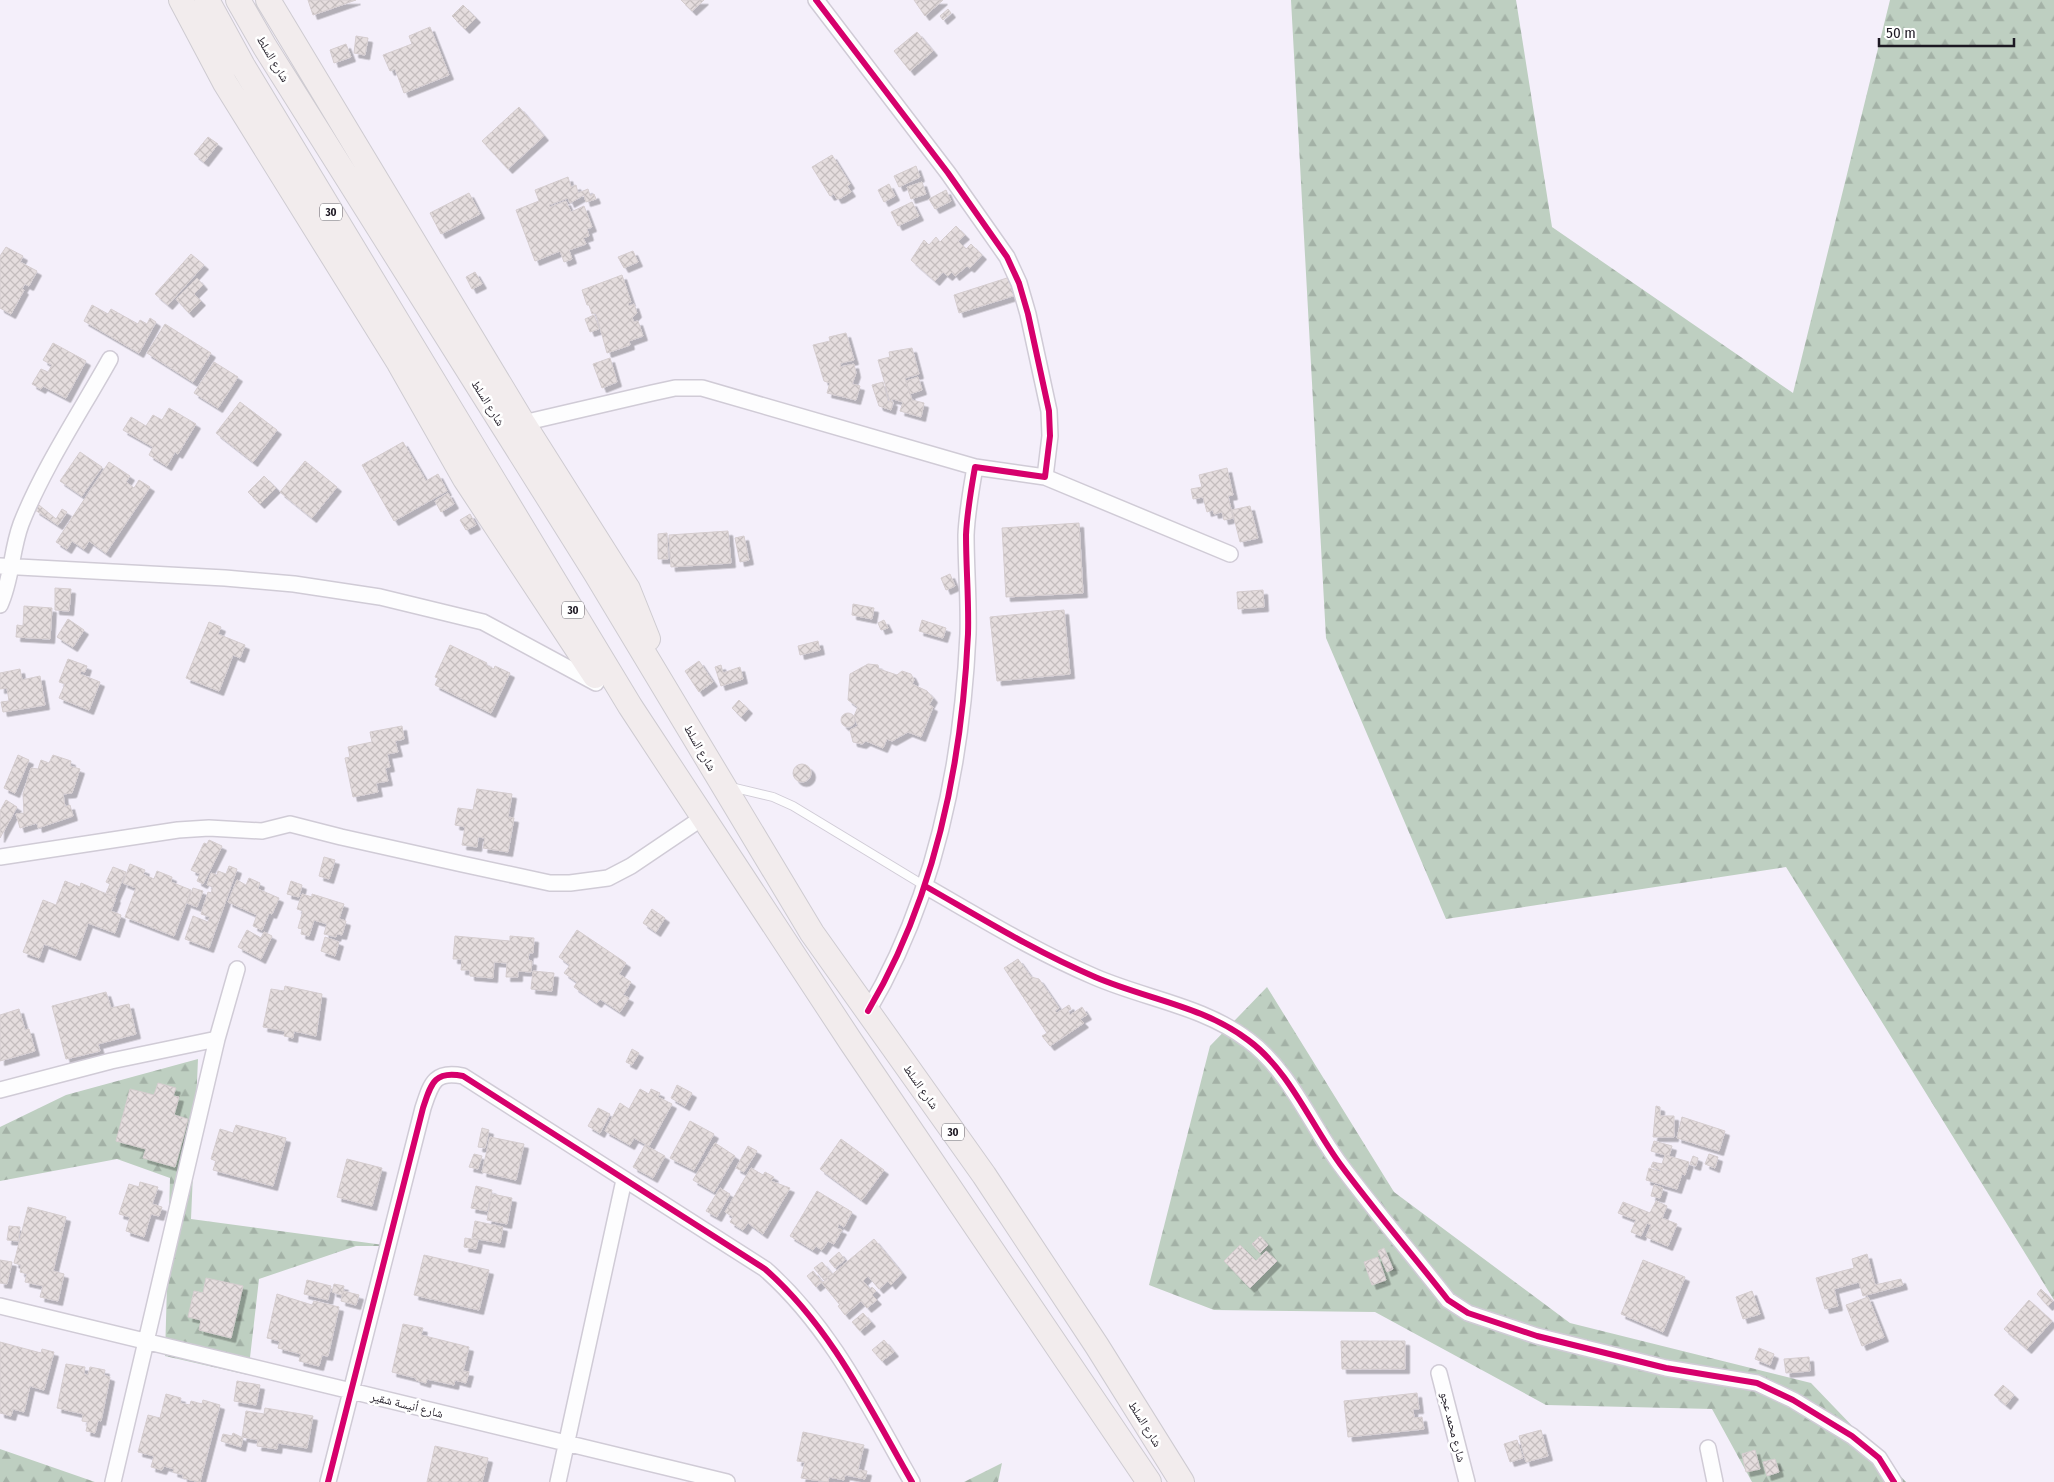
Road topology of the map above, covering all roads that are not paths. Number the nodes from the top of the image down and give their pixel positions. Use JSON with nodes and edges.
{"nodes":[{"id":1,"x":181,"y":0,"type":"edge"},
{"id":2,"x":207,"y":0,"type":"edge"},
{"id":3,"x":238,"y":0,"type":"edge"},
{"id":4,"x":268,"y":0,"type":"edge"},
{"id":5,"x":816,"y":0,"type":"edge"},
{"id":6,"x":110,"y":358,"type":"dead end"},
{"id":7,"x":523,"y":422,"type":"junction"},
{"id":8,"x":975,"y":468,"type":"junction"},
{"id":9,"x":1045,"y":477,"type":"junction"},
{"id":10,"x":1230,"y":554,"type":"dead end"},
{"id":11,"x":6,"y":566,"type":"edge"},
{"id":12,"x":0,"y":605,"type":"edge"},
{"id":13,"x":600,"y":684,"type":"junction"},
{"id":14,"x":668,"y":692,"type":"junction"},
{"id":15,"x":721,"y":784,"type":"junction"},
{"id":16,"x":691,"y":795,"type":"junction"},
{"id":17,"x":705,"y":816,"type":"junction"},
{"id":18,"x":0,"y":857,"type":"edge"},
{"id":19,"x":926,"y":886,"type":"junction"},
{"id":20,"x":237,"y":969,"type":"dead end"},
{"id":21,"x":868,"y":1011,"type":"junction"},
{"id":22,"x":217,"y":1039,"type":"junction"},
{"id":23,"x":0,"y":1090,"type":"edge"},
{"id":24,"x":624,"y":1180,"type":"junction"},
{"id":25,"x":0,"y":1306,"type":"edge"},
{"id":26,"x":147,"y":1343,"type":"junction"},
{"id":27,"x":1439,"y":1373,"type":"dead end"},
{"id":28,"x":350,"y":1390,"type":"junction"},
{"id":29,"x":566,"y":1445,"type":"junction"},
{"id":30,"x":1708,"y":1448,"type":"dead end"},
{"id":31,"x":113,"y":1482,"type":"edge"},
{"id":32,"x":328,"y":1482,"type":"edge"},
{"id":33,"x":558,"y":1482,"type":"edge"},
{"id":34,"x":727,"y":1482,"type":"edge"},
{"id":35,"x":912,"y":1482,"type":"edge"},
{"id":36,"x":1150,"y":1482,"type":"edge"},
{"id":37,"x":1182,"y":1482,"type":"edge"},
{"id":38,"x":1467,"y":1482,"type":"edge"},
{"id":39,"x":1715,"y":1482,"type":"edge"},
{"id":40,"x":1894,"y":1482,"type":"edge"}],
"edges":[{"from":1,"to":13,"type":"main road"},
{"from":2,"to":16,"type":"main road","number":"30"},
{"from":3,"to":14,"type":"main road","name":"شارع السلط","number":"30"},
{"from":4,"to":7,"type":"main road"},
{"from":5,"to":9,"type":"street"},
{"from":6,"to":11,"type":"street"},
{"from":7,"to":8,"type":"street"},
{"from":7,"to":14,"type":"main road"},
{"from":8,"to":9,"type":"street"},
{"from":8,"to":19,"type":"street"},
{"from":9,"to":10,"type":"street"},
{"from":11,"to":12,"type":"street"},
{"from":11,"to":13,"type":"street"},
{"from":13,"to":16,"type":"main road"},
{"from":14,"to":15,"type":"main road","name":"شارع السلط","number":"30"},
{"from":15,"to":19,"type":"lane"},
{"from":15,"to":21,"type":"main road","name":"شارع السلط","number":"30"},
{"from":16,"to":17,"type":"main road","number":"30"},
{"from":17,"to":18,"type":"street"},
{"from":17,"to":36,"type":"main road","number":"30"},
{"from":19,"to":21,"type":"street"},
{"from":19,"to":40,"type":"street"},
{"from":20,"to":22,"type":"street"},
{"from":21,"to":37,"type":"main road","name":"شارع السلط","number":"30"},
{"from":22,"to":23,"type":"street"},
{"from":22,"to":26,"type":"street"},
{"from":24,"to":28,"type":"street"},
{"from":24,"to":29,"type":"street"},
{"from":24,"to":35,"type":"street"},
{"from":25,"to":26,"type":"street","name":"شارع أنيسة شقير"},
{"from":26,"to":28,"type":"street","name":"شارع أنيسة شقير"},
{"from":26,"to":31,"type":"street"},
{"from":27,"to":38,"type":"street","name":"شارع محمد عجو"},
{"from":28,"to":29,"type":"street","name":"شارع أنيسة شقير"},
{"from":28,"to":32,"type":"street"},
{"from":29,"to":33,"type":"street"},
{"from":29,"to":34,"type":"street","name":"شارع أنيسة شقير"},
{"from":30,"to":39,"type":"street"}]}
